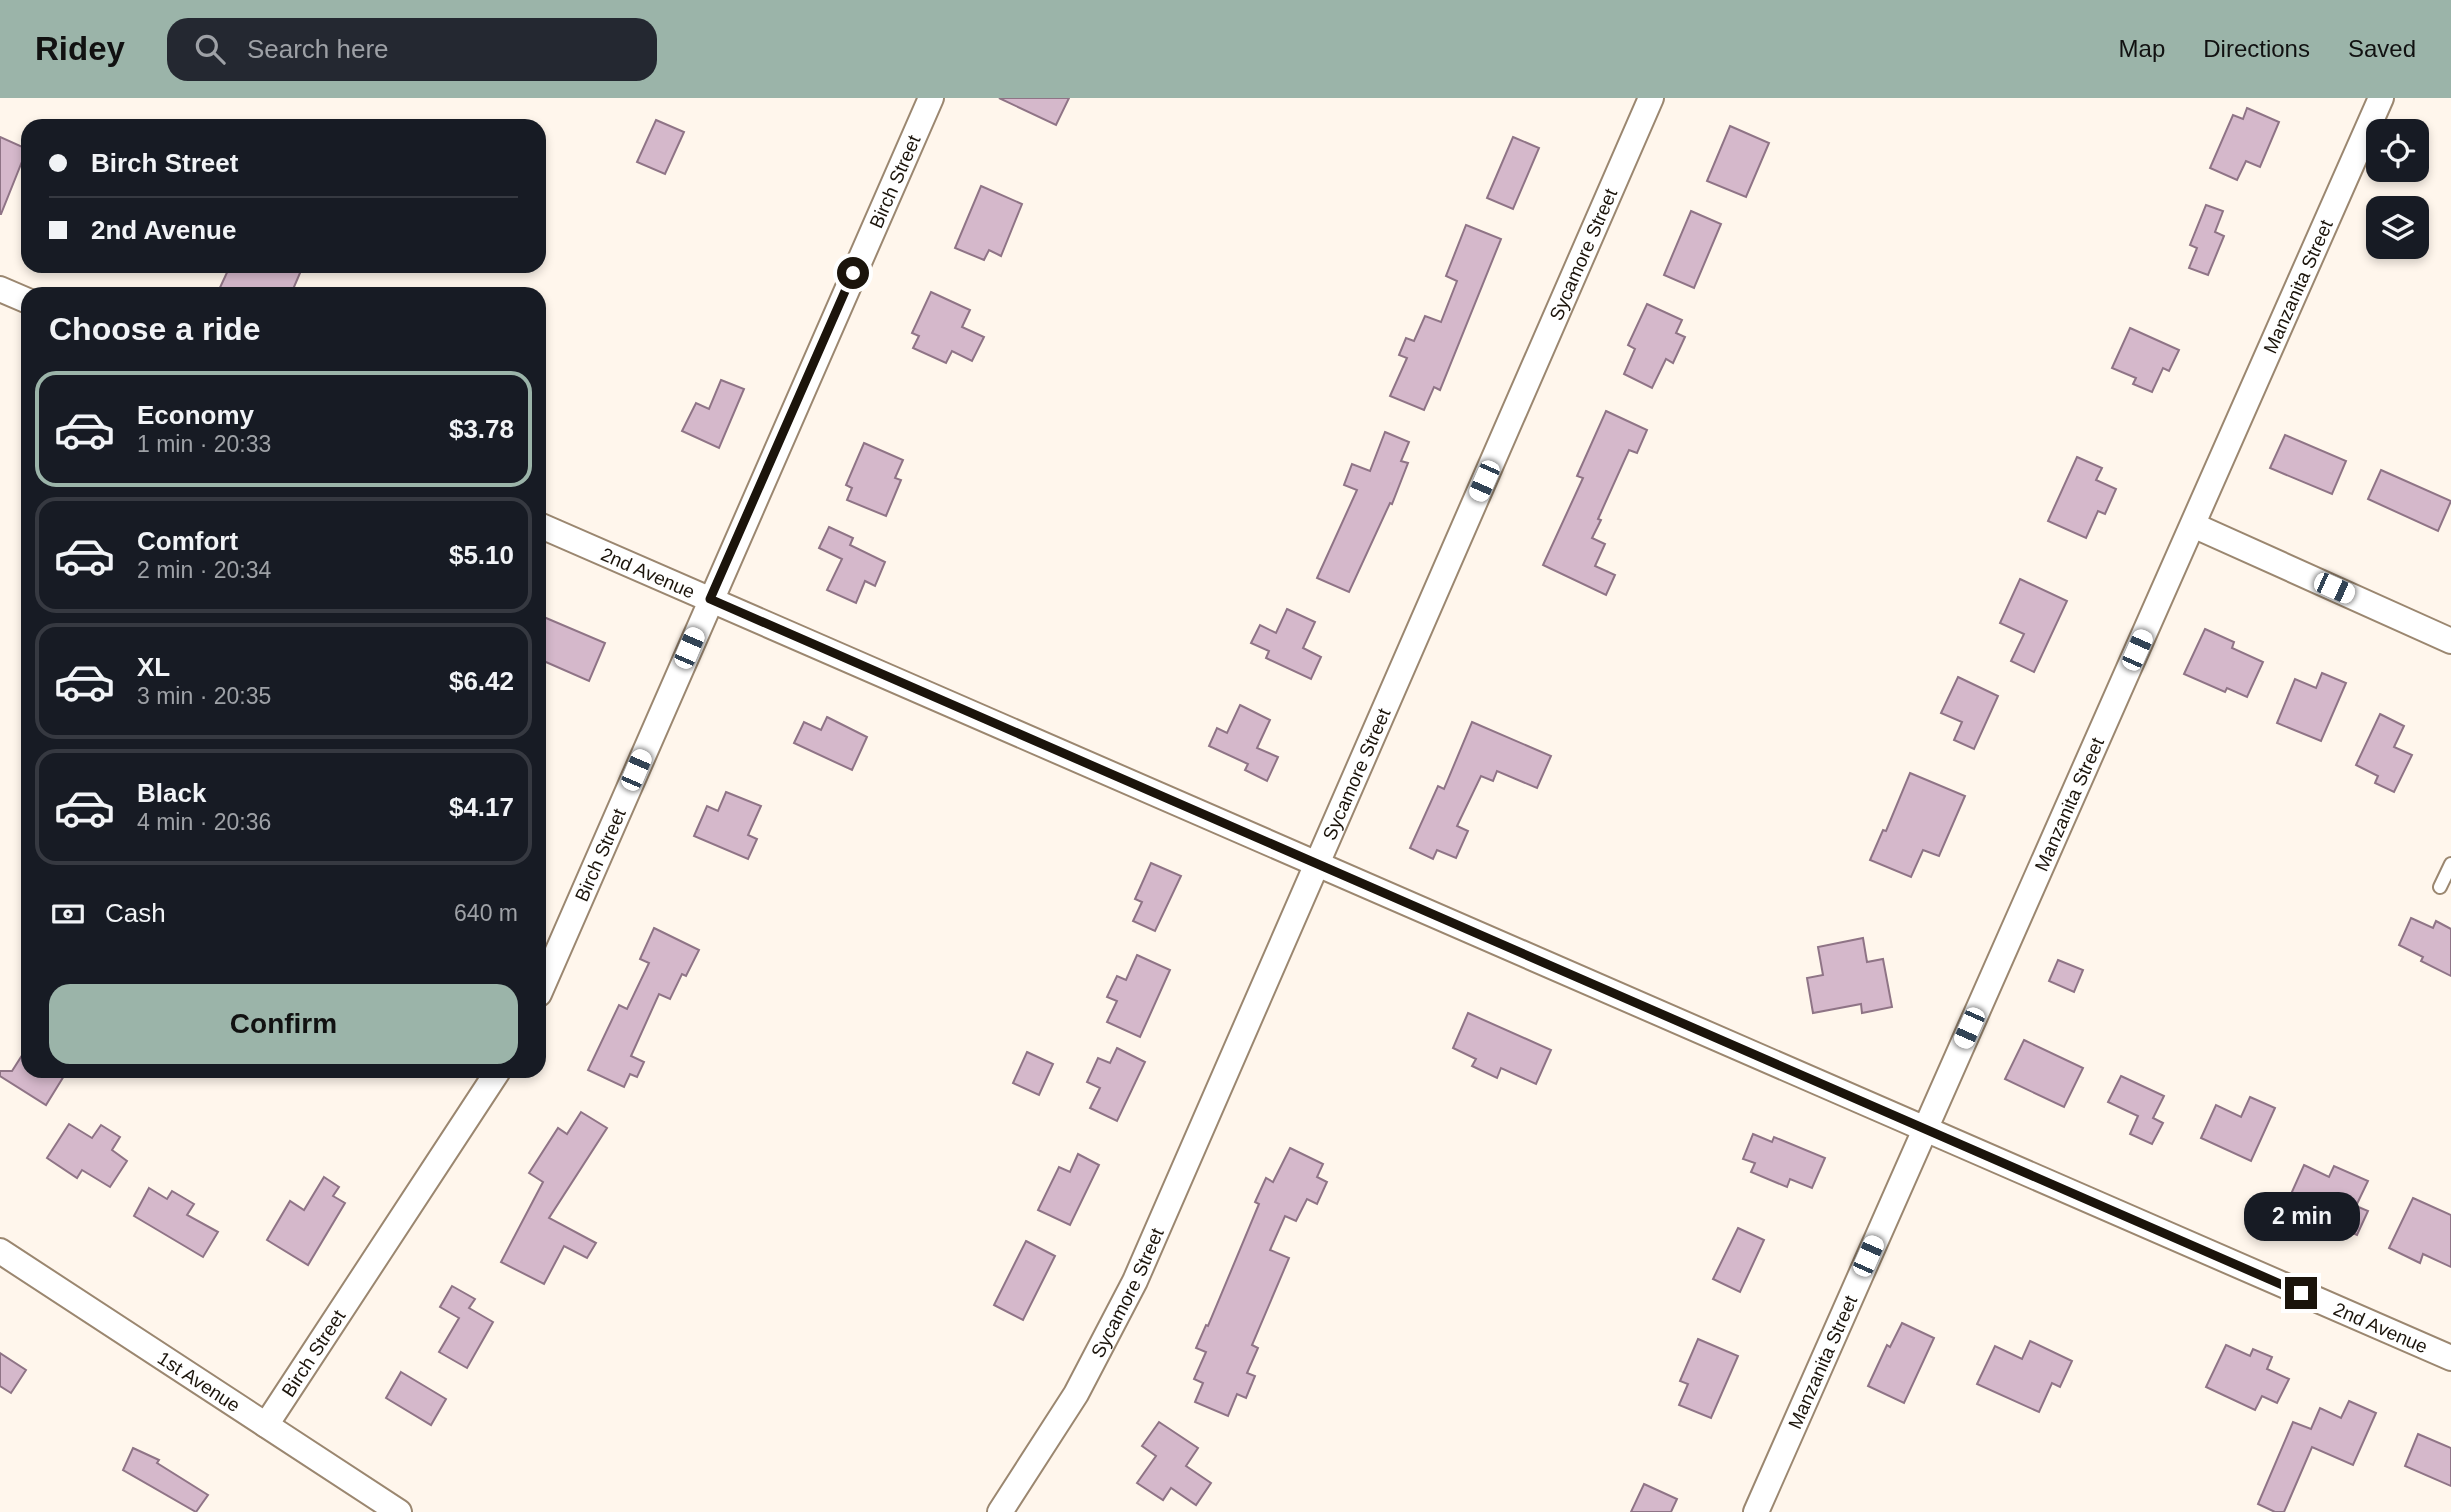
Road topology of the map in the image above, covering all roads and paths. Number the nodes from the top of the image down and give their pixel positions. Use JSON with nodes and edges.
{"nodes":[{"id":1,"x":931,"y":98,"type":"edge"},
{"id":2,"x":1651,"y":98,"type":"edge"},
{"id":3,"x":2381,"y":98,"type":"edge"},
{"id":4,"x":0,"y":289,"type":"edge"},
{"id":5,"x":21,"y":298,"type":"edge"},
{"id":6,"x":2193,"y":525,"type":"junction"},
{"id":7,"x":546,"y":528,"type":"edge"},
{"id":8,"x":710,"y":599,"type":"junction"},
{"id":9,"x":2451,"y":641,"type":"edge"},
{"id":10,"x":1318,"y":863,"type":"junction"},
{"id":11,"x":2451,"y":864,"type":"edge"},
{"id":12,"x":2440,"y":887,"type":"dead end"},
{"id":13,"x":546,"y":978,"type":"edge"},
{"id":14,"x":493,"y":1078,"type":"edge"},
{"id":15,"x":1924,"y":1129,"type":"junction"},
{"id":16,"x":0,"y":1251,"type":"edge"},
{"id":17,"x":2451,"y":1359,"type":"edge"},
{"id":18,"x":266,"y":1425,"type":"junction"},
{"id":19,"x":399,"y":1512,"type":"edge"},
{"id":20,"x":1000,"y":1512,"type":"edge"},
{"id":21,"x":1756,"y":1512,"type":"edge"}],
"edges":[{"from":1,"to":8,"type":"street","name":"Birch Street"},
{"from":2,"to":10,"type":"street","name":"Sycamore Street"},
{"from":3,"to":6,"type":"street","name":"Manzanita Street"},
{"from":4,"to":5,"type":"street"},
{"from":6,"to":9,"type":"street"},
{"from":6,"to":15,"type":"street","name":"Manzanita Street"},
{"from":7,"to":8,"type":"street","name":"2nd Avenue"},
{"from":8,"to":10,"type":"street","name":"2nd Avenue"},
{"from":8,"to":13,"type":"street","name":"Birch Street"},
{"from":10,"to":15,"type":"street","name":"2nd Avenue"},
{"from":10,"to":20,"type":"street","name":"Sycamore Street"},
{"from":11,"to":12,"type":"lane"},
{"from":14,"to":18,"type":"street","name":"Birch Street"},
{"from":15,"to":17,"type":"street","name":"2nd Avenue"},
{"from":15,"to":21,"type":"street","name":"Manzanita Street"},
{"from":16,"to":18,"type":"street","name":"1st Avenue"},
{"from":18,"to":19,"type":"street","name":"1st Avenue"}]}
